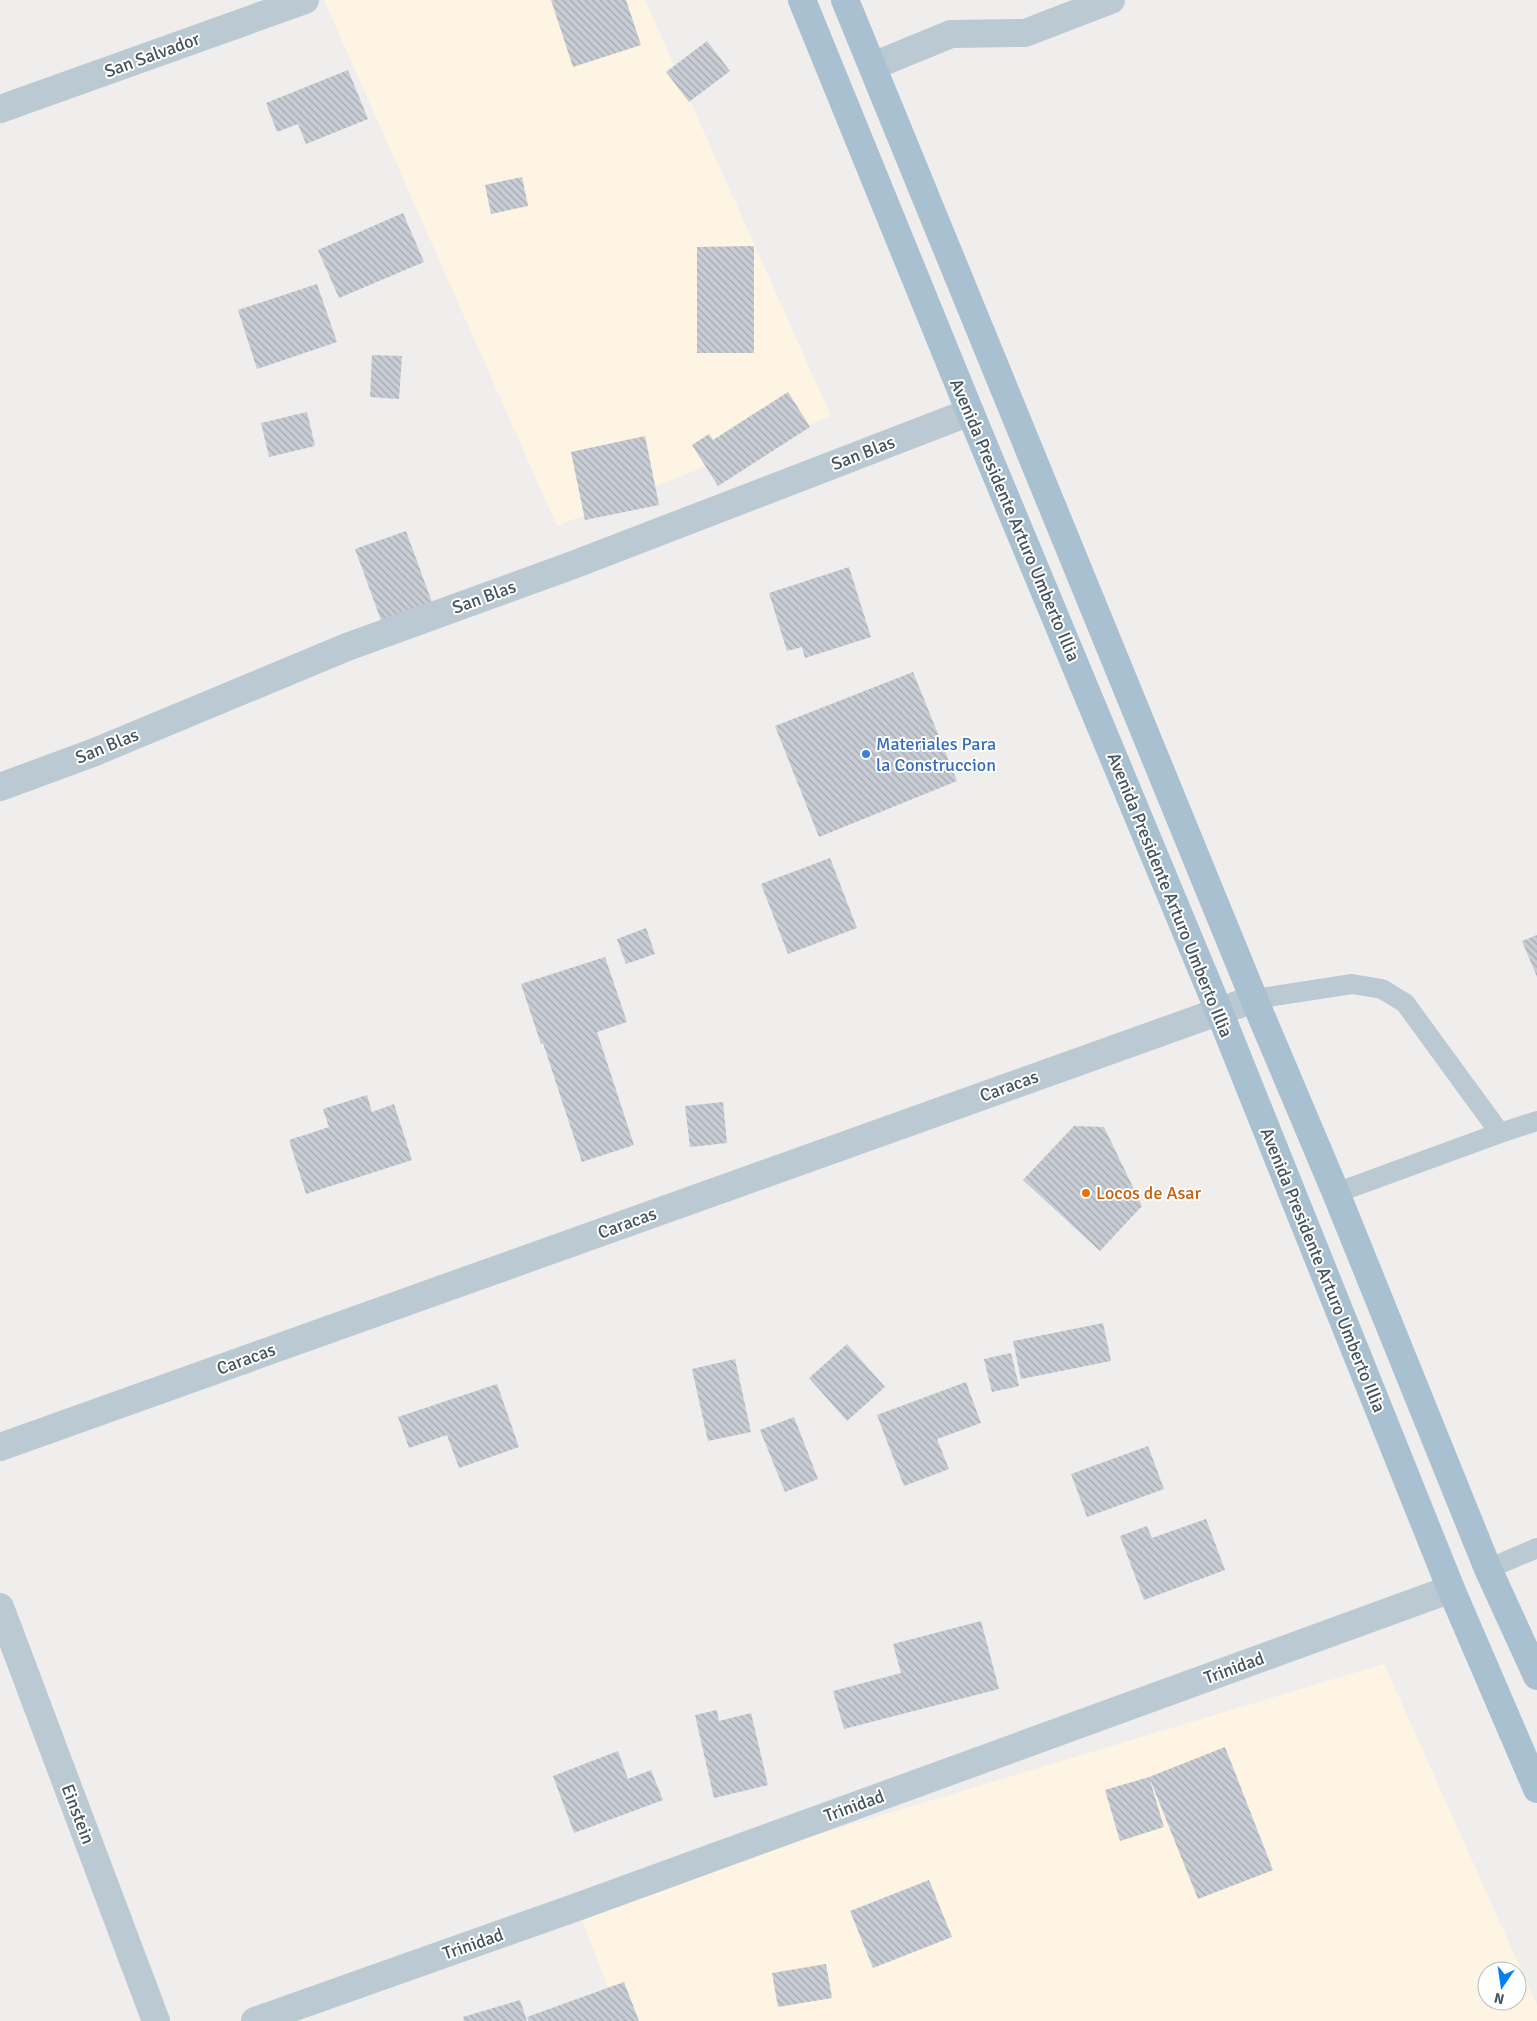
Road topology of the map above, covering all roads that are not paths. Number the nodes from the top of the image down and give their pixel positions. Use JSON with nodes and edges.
{"nodes":[{"id":1,"x":304,"y":0,"type":"edge"},
{"id":2,"x":802,"y":0,"type":"edge"},
{"id":3,"x":845,"y":0,"type":"edge"},
{"id":4,"x":1111,"y":0,"type":"edge"},
{"id":5,"x":873,"y":66,"type":"junction"},
{"id":6,"x":0,"y":109,"type":"edge"},
{"id":7,"x":970,"y":412,"type":"junction"},
{"id":8,"x":0,"y":787,"type":"edge"},
{"id":9,"x":1254,"y":999,"type":"junction"},
{"id":10,"x":1219,"y":1011,"type":"junction"},
{"id":11,"x":1537,"y":1121,"type":"edge"},
{"id":12,"x":1500,"y":1133,"type":"junction"},
{"id":13,"x":1336,"y":1193,"type":"junction"},
{"id":14,"x":0,"y":1447,"type":"edge"},
{"id":15,"x":1537,"y":1548,"type":"edge"},
{"id":16,"x":1488,"y":1568,"type":"junction"},
{"id":17,"x":1451,"y":1589,"type":"junction"},
{"id":18,"x":0,"y":1607,"type":"edge"},
{"id":19,"x":1537,"y":1676,"type":"edge"},
{"id":20,"x":1537,"y":1790,"type":"edge"},
{"id":21,"x":156,"y":2021,"type":"edge"},
{"id":22,"x":255,"y":2021,"type":"edge"}],
"edges":[{"from":1,"to":6,"type":"street","name":"San Salvador"},
{"from":2,"to":7,"type":"main road","name":"Avenida Presidente Arturo Umberto Illia"},
{"from":3,"to":5,"type":"main road"},
{"from":4,"to":5,"type":"street"},
{"from":5,"to":9,"type":"main road"},
{"from":7,"to":8,"type":"street","name":"San Blas"},
{"from":7,"to":10,"type":"main road","name":"Avenida Presidente Arturo Umberto Illia"},
{"from":9,"to":10,"type":"street","name":"Caracas"},
{"from":9,"to":12,"type":"lane"},
{"from":9,"to":13,"type":"main road"},
{"from":10,"to":14,"type":"street","name":"Caracas"},
{"from":10,"to":17,"type":"main road","name":"Avenida Presidente Arturo Umberto Illia"},
{"from":11,"to":12,"type":"lane"},
{"from":12,"to":13,"type":"lane"},
{"from":13,"to":16,"type":"main road"},
{"from":15,"to":16,"type":"lane"},
{"from":16,"to":19,"type":"main road"},
{"from":17,"to":20,"type":"main road","name":"Avenida Presidente Arturo Umberto Illia"},
{"from":17,"to":22,"type":"street","name":"Trinidad"},
{"from":18,"to":21,"type":"street","name":"Einstein"}]}
